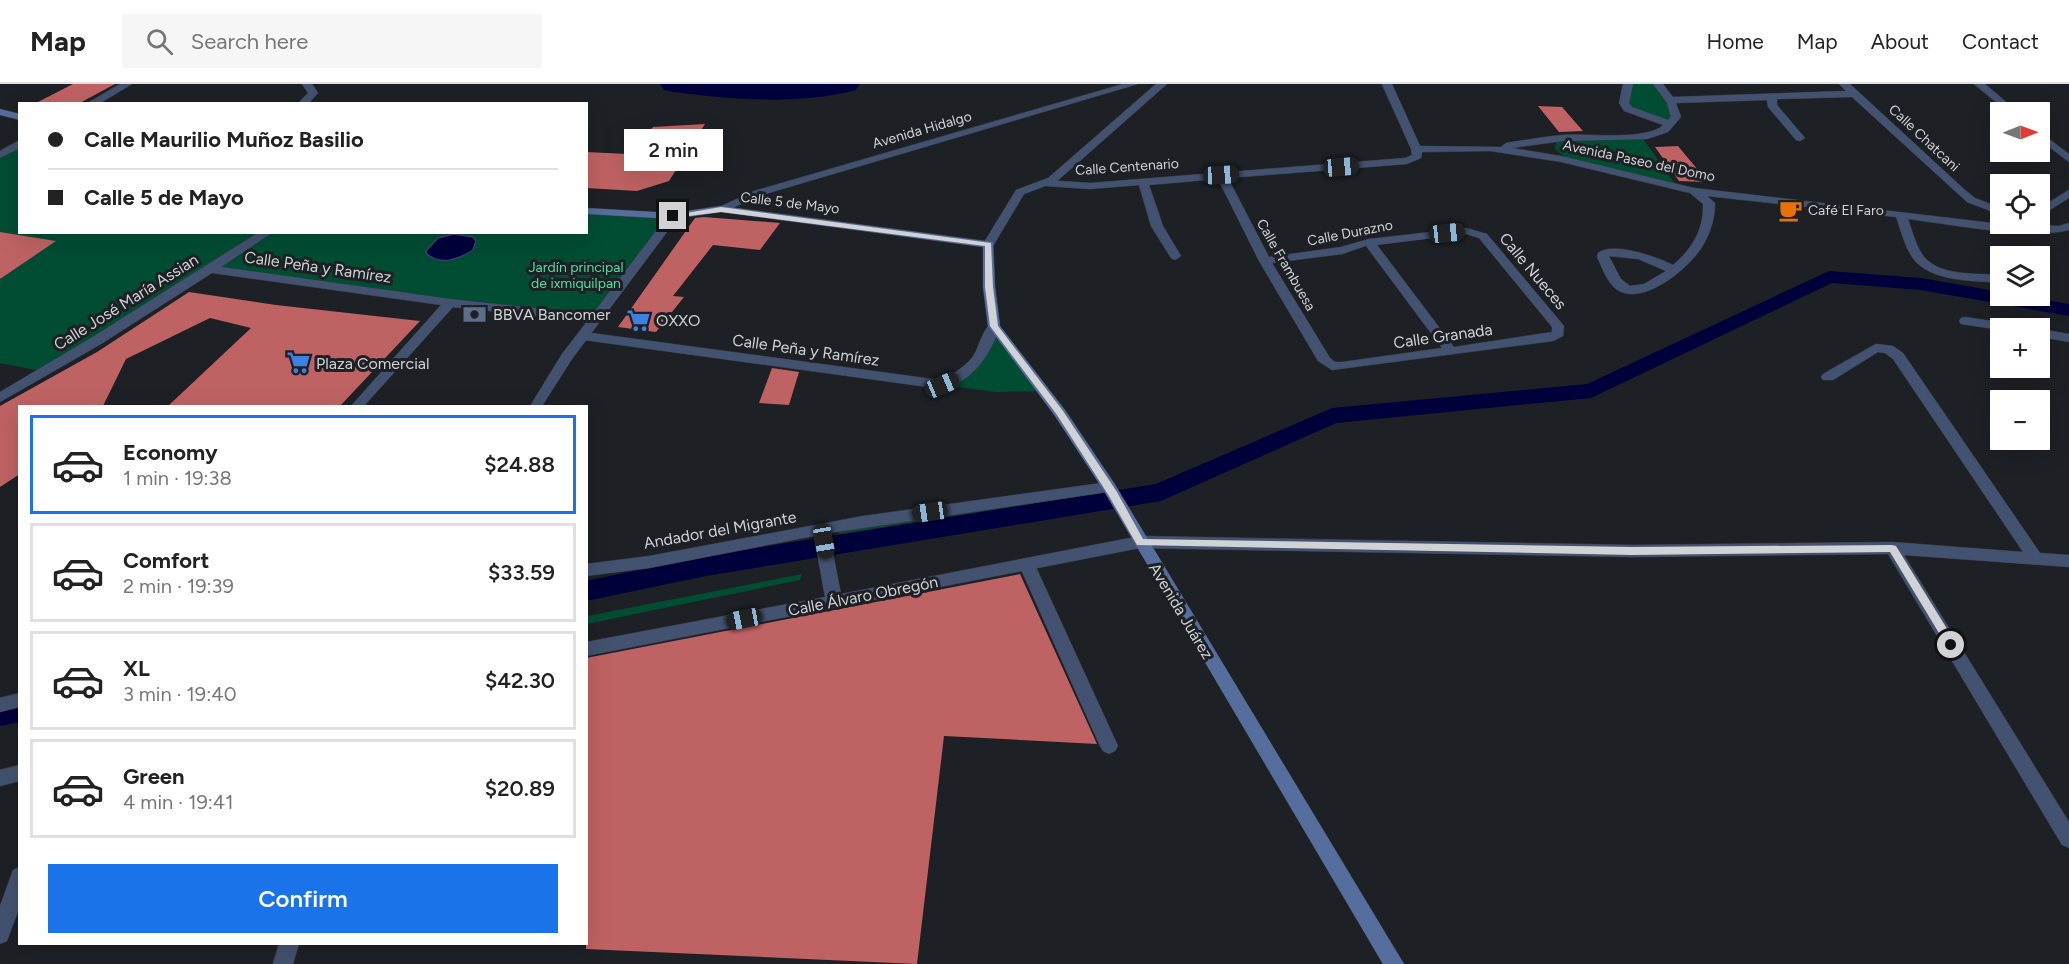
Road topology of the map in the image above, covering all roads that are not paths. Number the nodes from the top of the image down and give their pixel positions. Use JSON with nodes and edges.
{"nodes":[{"id":1,"x":127,"y":84,"type":"edge"},
{"id":2,"x":307,"y":84,"type":"edge"},
{"id":3,"x":1133,"y":84,"type":"edge"},
{"id":4,"x":1162,"y":84,"type":"edge"},
{"id":5,"x":1387,"y":84,"type":"edge"},
{"id":6,"x":1628,"y":84,"type":"edge"},
{"id":7,"x":1658,"y":84,"type":"edge"},
{"id":8,"x":1844,"y":84,"type":"edge"},
{"id":9,"x":1979,"y":84,"type":"edge"},
{"id":10,"x":1855,"y":94,"type":"junction"},
{"id":11,"x":1772,"y":96,"type":"junction"},
{"id":12,"x":1671,"y":100,"type":"junction"},
{"id":13,"x":95,"y":102,"type":"edge"},
{"id":14,"x":304,"y":102,"type":"edge"},
{"id":15,"x":2001,"y":102,"type":"edge"},
{"id":16,"x":0,"y":112,"type":"edge"},
{"id":17,"x":18,"y":116,"type":"edge"},
{"id":18,"x":1671,"y":124,"type":"junction"},
{"id":19,"x":1800,"y":138,"type":"dead end"},
{"id":20,"x":2050,"y":143,"type":"edge"},
{"id":21,"x":18,"y":144,"type":"edge"},
{"id":22,"x":1490,"y":148,"type":"junction"},
{"id":23,"x":1416,"y":149,"type":"junction"},
{"id":24,"x":0,"y":155,"type":"edge"},
{"id":25,"x":2069,"y":159,"type":"edge"},
{"id":26,"x":1221,"y":175,"type":"junction"},
{"id":27,"x":1143,"y":182,"type":"junction"},
{"id":28,"x":1046,"y":183,"type":"junction"},
{"id":29,"x":1694,"y":191,"type":"junction"},
{"id":30,"x":2069,"y":193,"type":"edge"},
{"id":31,"x":1971,"y":200,"type":"junction"},
{"id":32,"x":2050,"y":206,"type":"edge"},
{"id":33,"x":721,"y":209,"type":"junction"},
{"id":34,"x":1990,"y":209,"type":"edge"},
{"id":35,"x":588,"y":211,"type":"edge"},
{"id":36,"x":1900,"y":214,"type":"junction"},
{"id":37,"x":673,"y":216,"type":"junction"},
{"id":38,"x":1945,"y":219,"type":"junction"},
{"id":39,"x":2069,"y":226,"type":"edge"},
{"id":40,"x":1476,"y":233,"type":"joint"},
{"id":41,"x":265,"y":234,"type":"edge"},
{"id":42,"x":1369,"y":242,"type":"junction"},
{"id":43,"x":989,"y":244,"type":"junction"},
{"id":44,"x":1175,"y":256,"type":"dead end"},
{"id":45,"x":1265,"y":261,"type":"junction"},
{"id":46,"x":212,"y":269,"type":"junction"},
{"id":47,"x":1674,"y":270,"type":"junction"},
{"id":48,"x":1990,"y":278,"type":"edge"},
{"id":49,"x":450,"y":303,"type":"junction"},
{"id":50,"x":598,"y":319,"type":"junction"},
{"id":51,"x":1965,"y":321,"type":"dead end"},
{"id":52,"x":1990,"y":325,"type":"edge"},
{"id":53,"x":994,"y":326,"type":"junction"},
{"id":54,"x":1559,"y":333,"type":"joint"},
{"id":55,"x":2050,"y":335,"type":"edge"},
{"id":56,"x":584,"y":336,"type":"junction"},
{"id":57,"x":2069,"y":338,"type":"edge"},
{"id":58,"x":1451,"y":351,"type":"junction"},
{"id":59,"x":1332,"y":366,"type":"joint"},
{"id":60,"x":1827,"y":377,"type":"dead end"},
{"id":61,"x":0,"y":398,"type":"edge"},
{"id":62,"x":358,"y":405,"type":"edge"},
{"id":63,"x":537,"y":405,"type":"edge"},
{"id":64,"x":1111,"y":491,"type":"junction"},
{"id":65,"x":823,"y":535,"type":"junction"},
{"id":66,"x":1137,"y":538,"type":"junction"},
{"id":67,"x":1892,"y":548,"type":"junction"},
{"id":68,"x":2035,"y":558,"type":"junction"},
{"id":69,"x":2069,"y":561,"type":"edge"},
{"id":70,"x":1027,"y":566,"type":"junction"},
{"id":71,"x":588,"y":570,"type":"edge"},
{"id":72,"x":833,"y":594,"type":"junction"},
{"id":73,"x":588,"y":649,"type":"edge"},
{"id":74,"x":18,"y":700,"type":"edge"},
{"id":75,"x":0,"y":705,"type":"edge"},
{"id":76,"x":1109,"y":746,"type":"dead end"},
{"id":77,"x":18,"y":774,"type":"edge"},
{"id":78,"x":0,"y":778,"type":"edge"},
{"id":79,"x":2069,"y":839,"type":"edge"},
{"id":80,"x":11,"y":888,"type":"edge"},
{"id":81,"x":0,"y":934,"type":"edge"},
{"id":82,"x":289,"y":945,"type":"edge"},
{"id":83,"x":283,"y":964,"type":"edge"},
{"id":84,"x":1394,"y":964,"type":"edge"}],
"edges":[{"from":1,"to":13,"type":"street"},
{"from":2,"to":14,"type":"street"},
{"from":3,"to":33,"type":"street","name":"Avenida Hidalgo"},
{"from":4,"to":28,"type":"street"},
{"from":5,"to":23,"type":"street"},
{"from":6,"to":18,"type":"street"},
{"from":7,"to":12,"type":"street"},
{"from":8,"to":10,"type":"street","name":"Calle Chatcani"},
{"from":9,"to":15,"type":"street"},
{"from":10,"to":11,"type":"street"},
{"from":10,"to":31,"type":"street","name":"Calle Chatcani"},
{"from":11,"to":12,"type":"street"},
{"from":11,"to":19,"type":"street"},
{"from":12,"to":18,"type":"street"},
{"from":16,"to":17,"type":"main road"},
{"from":18,"to":22,"type":"street"},
{"from":20,"to":25,"type":"street"},
{"from":21,"to":24,"type":"street"},
{"from":22,"to":23,"type":"street","name":"Avenida Paseo del Domo"},
{"from":22,"to":29,"type":"street","name":"Avenida Paseo del Domo"},
{"from":23,"to":26,"type":"street","name":"Calle Centenario"},
{"from":26,"to":27,"type":"street","name":"Calle Centenario"},
{"from":26,"to":45,"type":"street","name":"Calle Frambuesa"},
{"from":27,"to":28,"type":"street","name":"Calle Centenario"},
{"from":27,"to":44,"type":"street"},
{"from":28,"to":43,"type":"street"},
{"from":29,"to":36,"type":"street","name":"Avenida Paseo del Domo"},
{"from":29,"to":47,"type":"street"},
{"from":30,"to":32,"type":"street"},
{"from":31,"to":34,"type":"street","name":"Calle Chatcani"},
{"from":31,"to":38,"type":"street"},
{"from":33,"to":37,"type":"main road","name":"Calle 5 de Mayo"},
{"from":33,"to":43,"type":"main road","name":"Calle 5 de Mayo"},
{"from":35,"to":37,"type":"main road","name":"Calle 5 de Mayo"},
{"from":36,"to":38,"type":"street","name":"Avenida Paseo del Domo"},
{"from":36,"to":48,"type":"street"},
{"from":37,"to":50,"type":"street"},
{"from":38,"to":39,"type":"street","name":"Avenida Paseo del Domo"},
{"from":40,"to":42,"type":"street","name":"Calle Durazno"},
{"from":40,"to":54,"type":"street","name":"Calle Nueces"},
{"from":41,"to":46,"type":"street","name":"Calle José María Assian"},
{"from":42,"to":45,"type":"street","name":"Calle Durazno"},
{"from":42,"to":58,"type":"street"},
{"from":43,"to":53,"type":"main road","name":"Avenida Juárez"},
{"from":45,"to":59,"type":"street","name":"Calle Frambuesa"},
{"from":46,"to":49,"type":"street","name":"Calle Peña y Ramírez"},
{"from":46,"to":61,"type":"street","name":"Calle José María Assian"},
{"from":47,"to":47,"type":"street"},
{"from":49,"to":50,"type":"street","name":"Calle Peña y Ramírez"},
{"from":49,"to":62,"type":"street"},
{"from":50,"to":56,"type":"street"},
{"from":51,"to":52,"type":"street"},
{"from":53,"to":56,"type":"street","name":"Calle Peña y Ramírez"},
{"from":53,"to":64,"type":"main road","name":"Avenida Juárez"},
{"from":54,"to":58,"type":"street","name":"Calle Granada"},
{"from":55,"to":57,"type":"street"},
{"from":56,"to":63,"type":"street"},
{"from":58,"to":59,"type":"street","name":"Calle Granada"},
{"from":60,"to":68,"type":"street"},
{"from":64,"to":65,"type":"street","name":"Andador del Migrante"},
{"from":64,"to":66,"type":"main road","name":"Avenida Juárez"},
{"from":65,"to":71,"type":"street","name":"Andador del Migrante"},
{"from":65,"to":72,"type":"street"},
{"from":66,"to":67,"type":"street","name":"Calle Álvaro Obregón"},
{"from":66,"to":70,"type":"street","name":"Calle Álvaro Obregón"},
{"from":66,"to":84,"type":"main road","name":"Avenida Juárez"},
{"from":67,"to":68,"type":"street","name":"Calle Álvaro Obregón"},
{"from":67,"to":79,"type":"street"},
{"from":68,"to":69,"type":"street","name":"Calle Álvaro Obregón"},
{"from":70,"to":72,"type":"street","name":"Calle Álvaro Obregón"},
{"from":70,"to":76,"type":"street"},
{"from":72,"to":73,"type":"street","name":"Calle Álvaro Obregón"},
{"from":74,"to":75,"type":"street"},
{"from":77,"to":78,"type":"street"},
{"from":80,"to":81,"type":"street"},
{"from":82,"to":83,"type":"street"}]}
